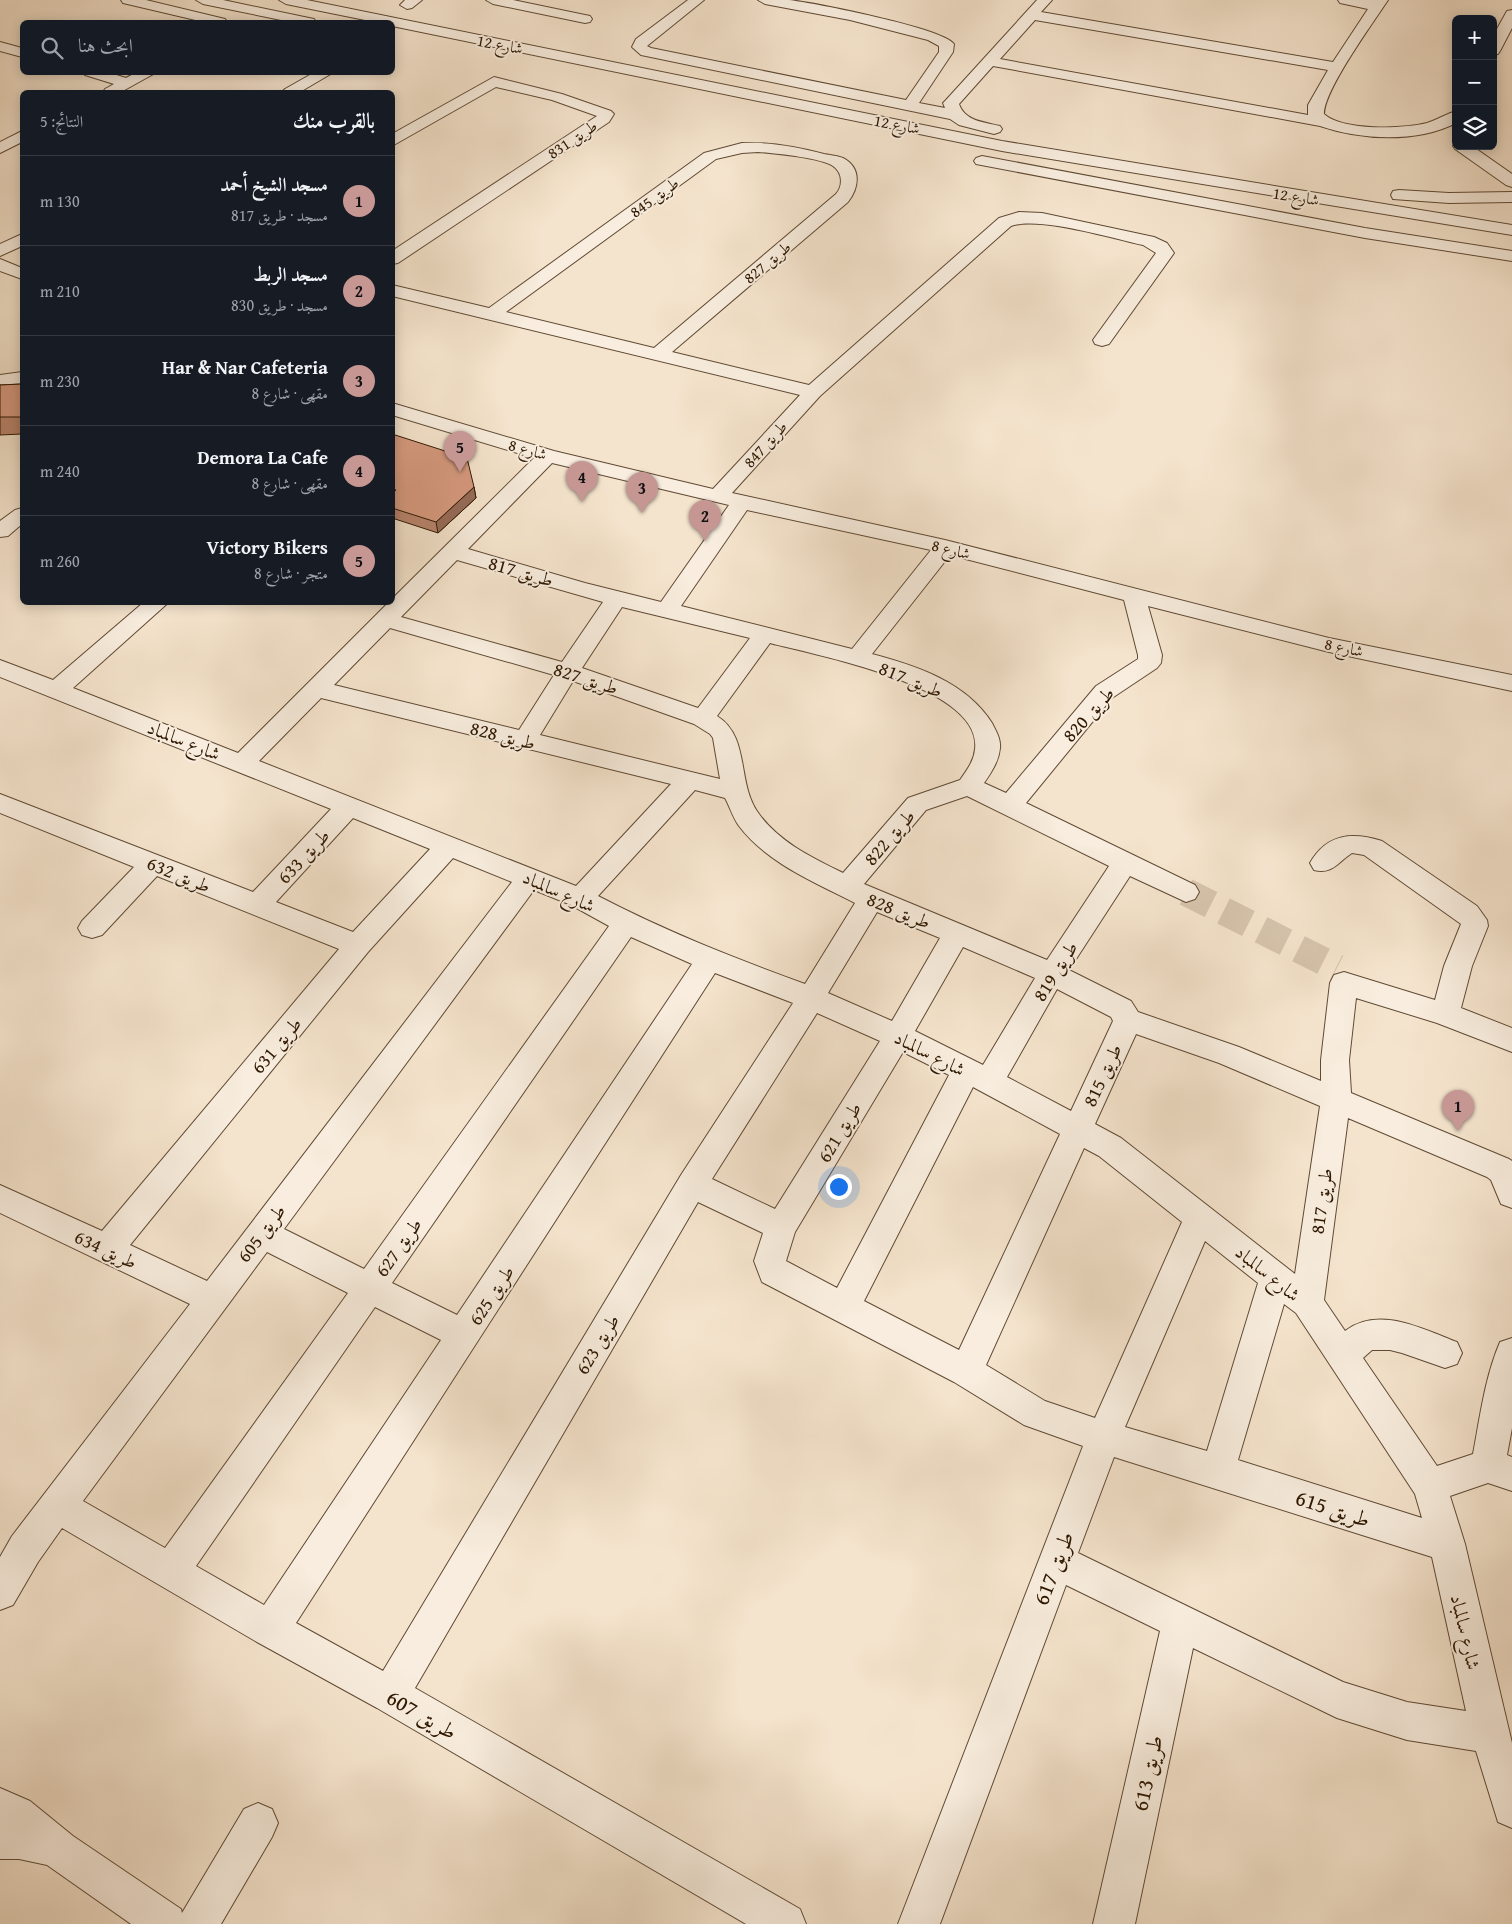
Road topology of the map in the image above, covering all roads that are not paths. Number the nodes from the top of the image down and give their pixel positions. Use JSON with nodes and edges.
{"nodes":[{"id":1,"x":128,"y":0,"type":"edge"},
{"id":2,"x":204,"y":0,"type":"edge"},
{"id":3,"x":286,"y":0,"type":"edge"},
{"id":4,"x":697,"y":0,"type":"edge"},
{"id":5,"x":765,"y":0,"type":"edge"},
{"id":6,"x":1045,"y":0,"type":"edge"},
{"id":7,"x":1345,"y":0,"type":"edge"},
{"id":8,"x":501,"y":1,"type":"edge"},
{"id":9,"x":1379,"y":3,"type":"edge"},
{"id":10,"x":1512,"y":14,"type":"edge"},
{"id":11,"x":1032,"y":15,"type":"junction"},
{"id":12,"x":585,"y":18,"type":"dead end"},
{"id":13,"x":212,"y":20,"type":"edge"},
{"id":14,"x":299,"y":20,"type":"edge"},
{"id":15,"x":384,"y":20,"type":"edge"},
{"id":16,"x":395,"y":22,"type":"edge"},
{"id":17,"x":1497,"y":42,"type":"edge"},
{"id":18,"x":0,"y":46,"type":"edge"},
{"id":19,"x":20,"y":52,"type":"edge"},
{"id":20,"x":989,"y":60,"type":"junction"},
{"id":21,"x":1337,"y":67,"type":"junction"},
{"id":22,"x":100,"y":75,"type":"edge"},
{"id":23,"x":144,"y":75,"type":"edge"},
{"id":24,"x":321,"y":75,"type":"edge"},
{"id":25,"x":128,"y":84,"type":"junction"},
{"id":26,"x":114,"y":90,"type":"edge"},
{"id":27,"x":294,"y":90,"type":"edge"},
{"id":28,"x":910,"y":105,"type":"junction"},
{"id":29,"x":955,"y":115,"type":"junction"},
{"id":30,"x":1452,"y":118,"type":"edge"},
{"id":31,"x":1328,"y":124,"type":"junction"},
{"id":32,"x":1432,"y":126,"type":"junction"},
{"id":33,"x":20,"y":137,"type":"edge"},
{"id":34,"x":395,"y":139,"type":"edge"},
{"id":35,"x":1452,"y":140,"type":"edge"},
{"id":36,"x":2,"y":146,"type":"edge"},
{"id":37,"x":1466,"y":150,"type":"edge"},
{"id":38,"x":964,"y":157,"type":"dead end"},
{"id":39,"x":838,"y":162,"type":"joint"},
{"id":40,"x":1082,"y":181,"type":"junction"},
{"id":41,"x":1512,"y":182,"type":"edge"},
{"id":42,"x":1512,"y":197,"type":"edge"},
{"id":43,"x":1512,"y":230,"type":"edge"},
{"id":44,"x":1365,"y":233,"type":"junction"},
{"id":45,"x":20,"y":240,"type":"edge"},
{"id":46,"x":1512,"y":240,"type":"edge"},
{"id":47,"x":0,"y":251,"type":"edge"},
{"id":48,"x":395,"y":256,"type":"edge"},
{"id":49,"x":1512,"y":256,"type":"edge"},
{"id":50,"x":0,"y":264,"type":"edge"},
{"id":51,"x":1512,"y":270,"type":"edge"},
{"id":52,"x":20,"y":273,"type":"edge"},
{"id":53,"x":395,"y":291,"type":"edge"},
{"id":54,"x":492,"y":314,"type":"junction"},
{"id":55,"x":1102,"y":340,"type":"dead end"},
{"id":56,"x":658,"y":354,"type":"junction"},
{"id":57,"x":20,"y":378,"type":"edge"},
{"id":58,"x":0,"y":381,"type":"edge"},
{"id":59,"x":813,"y":392,"type":"junction"},
{"id":60,"x":395,"y":409,"type":"edge"},
{"id":61,"x":548,"y":456,"type":"junction"},
{"id":62,"x":718,"y":496,"type":"junction"},
{"id":63,"x":742,"y":502,"type":"junction"},
{"id":64,"x":945,"y":546,"type":"junction"},
{"id":65,"x":455,"y":552,"type":"junction"},
{"id":66,"x":1134,"y":595,"type":"junction"},
{"id":67,"x":617,"y":598,"type":"junction"},
{"id":68,"x":155,"y":605,"type":"edge"},
{"id":69,"x":668,"y":609,"type":"junction"},
{"id":70,"x":386,"y":620,"type":"junction"},
{"id":71,"x":765,"y":634,"type":"junction"},
{"id":72,"x":857,"y":658,"type":"junction"},
{"id":73,"x":0,"y":668,"type":"edge"},
{"id":74,"x":568,"y":671,"type":"junction"},
{"id":75,"x":1512,"y":683,"type":"edge"},
{"id":76,"x":317,"y":689,"type":"junction"},
{"id":77,"x":56,"y":690,"type":"junction"},
{"id":78,"x":703,"y":718,"type":"junction"},
{"id":79,"x":525,"y":740,"type":"junction"},
{"id":80,"x":242,"y":763,"type":"junction"},
{"id":81,"x":689,"y":780,"type":"junction"},
{"id":82,"x":969,"y":786,"type":"junction"},
{"id":83,"x":735,"y":791,"type":"junction"},
{"id":84,"x":0,"y":803,"type":"edge"},
{"id":85,"x":349,"y":806,"type":"junction"},
{"id":86,"x":1010,"y":806,"type":"junction"},
{"id":87,"x":449,"y":845,"type":"junction"},
{"id":88,"x":1125,"y":862,"type":"junction"},
{"id":89,"x":153,"y":863,"type":"junction"},
{"id":90,"x":1322,"y":863,"type":"dead end"},
{"id":91,"x":529,"y":878,"type":"junction"},
{"id":92,"x":846,"y":887,"type":"junction"},
{"id":93,"x":1186,"y":892,"type":"tunnel mouth"},
{"id":94,"x":580,"y":898,"type":"junction"},
{"id":95,"x":871,"y":899,"type":"junction"},
{"id":96,"x":257,"y":905,"type":"junction"},
{"id":97,"x":626,"y":923,"type":"junction"},
{"id":98,"x":92,"y":928,"type":"dead end"},
{"id":99,"x":958,"y":933,"type":"junction"},
{"id":100,"x":358,"y":945,"type":"junction"},
{"id":101,"x":709,"y":960,"type":"junction"},
{"id":102,"x":1052,"y":974,"type":"junction"},
{"id":103,"x":811,"y":998,"type":"junction"},
{"id":104,"x":1445,"y":1014,"type":"junction"},
{"id":105,"x":1128,"y":1020,"type":"junction"},
{"id":106,"x":898,"y":1036,"type":"junction"},
{"id":107,"x":1512,"y":1040,"type":"edge"},
{"id":108,"x":977,"y":1076,"type":"junction"},
{"id":109,"x":1336,"y":1099,"type":"junction"},
{"id":110,"x":1077,"y":1130,"type":"junction"},
{"id":111,"x":692,"y":1184,"type":"junction"},
{"id":112,"x":1512,"y":1194,"type":"edge"},
{"id":113,"x":0,"y":1198,"type":"edge"},
{"id":114,"x":1200,"y":1218,"type":"junction"},
{"id":115,"x":781,"y":1227,"type":"junction"},
{"id":116,"x":261,"y":1233,"type":"junction"},
{"id":117,"x":107,"y":1249,"type":"junction"},
{"id":118,"x":770,"y":1260,"type":"joint"},
{"id":119,"x":1275,"y":1280,"type":"junction"},
{"id":120,"x":369,"y":1287,"type":"junction"},
{"id":121,"x":212,"y":1299,"type":"junction"},
{"id":122,"x":1307,"y":1303,"type":"junction"},
{"id":123,"x":844,"y":1306,"type":"junction"},
{"id":124,"x":464,"y":1335,"type":"junction"},
{"id":125,"x":1445,"y":1353,"type":"dead end"},
{"id":126,"x":1512,"y":1353,"type":"edge"},
{"id":127,"x":1342,"y":1356,"type":"junction"},
{"id":128,"x":966,"y":1371,"type":"junction"},
{"id":129,"x":1104,"y":1437,"type":"junction"},
{"id":130,"x":1500,"y":1470,"type":"edge"},
{"id":131,"x":1218,"y":1471,"type":"junction"},
{"id":132,"x":1430,"y":1486,"type":"junction"},
{"id":133,"x":58,"y":1506,"type":"junction"},
{"id":134,"x":1447,"y":1544,"type":"junction"},
{"id":135,"x":1056,"y":1561,"type":"junction"},
{"id":136,"x":171,"y":1571,"type":"junction"},
{"id":137,"x":0,"y":1592,"type":"edge"},
{"id":138,"x":1180,"y":1623,"type":"junction"},
{"id":139,"x":270,"y":1629,"type":"junction"},
{"id":140,"x":390,"y":1695,"type":"junction"},
{"id":141,"x":1490,"y":1734,"type":"junction"},
{"id":142,"x":0,"y":1808,"type":"edge"},
{"id":143,"x":1512,"y":1808,"type":"edge"},
{"id":144,"x":258,"y":1823,"type":"dead end"},
{"id":145,"x":0,"y":1839,"type":"edge"},
{"id":146,"x":59,"y":1850,"type":"junction"},
{"id":147,"x":166,"y":1924,"type":"edge"},
{"id":148,"x":198,"y":1924,"type":"edge"},
{"id":149,"x":785,"y":1924,"type":"edge"},
{"id":150,"x":919,"y":1924,"type":"edge"},
{"id":151,"x":1114,"y":1924,"type":"edge"}],
"edges":[{"from":1,"to":13,"type":"street"},
{"from":2,"to":14,"type":"street"},
{"from":3,"to":15,"type":"street","name":"شارع 12"},
{"from":4,"to":28,"type":"street"},
{"from":5,"to":28,"type":"street"},
{"from":6,"to":11,"type":"street"},
{"from":7,"to":9,"type":"street"},
{"from":8,"to":12,"type":"street"},
{"from":9,"to":21,"type":"street"},
{"from":10,"to":17,"type":"street"},
{"from":11,"to":20,"type":"street"},
{"from":11,"to":21,"type":"street"},
{"from":16,"to":43,"type":"street","name":"شارع 12"},
{"from":18,"to":19,"type":"street"},
{"from":20,"to":29,"type":"street"},
{"from":20,"to":31,"type":"street"},
{"from":21,"to":31,"type":"street"},
{"from":22,"to":25,"type":"street"},
{"from":23,"to":25,"type":"street"},
{"from":24,"to":27,"type":"street"},
{"from":25,"to":26,"type":"street"},
{"from":28,"to":29,"type":"street"},
{"from":29,"to":42,"type":"street"},
{"from":30,"to":32,"type":"street"},
{"from":31,"to":32,"type":"street"},
{"from":32,"to":35,"type":"street"},
{"from":33,"to":36,"type":"street"},
{"from":34,"to":48,"type":"street","name":"طريق 831"},
{"from":37,"to":41,"type":"street"},
{"from":38,"to":40,"type":"street","name":"شارع 12"},
{"from":39,"to":54,"type":"street","name":"طريق 845"},
{"from":39,"to":56,"type":"street","name":"طريق 827"},
{"from":40,"to":44,"type":"street","name":"شارع 12"},
{"from":40,"to":46,"type":"street"},
{"from":44,"to":49,"type":"street","name":"شارع 12"},
{"from":44,"to":51,"type":"street"},
{"from":45,"to":47,"type":"street"},
{"from":50,"to":52,"type":"street"},
{"from":53,"to":54,"type":"street"},
{"from":54,"to":56,"type":"street"},
{"from":55,"to":59,"type":"street","name":"طريق 847"},
{"from":56,"to":59,"type":"street"},
{"from":57,"to":58,"type":"street"},
{"from":59,"to":62,"type":"street","name":"طريق 847"},
{"from":60,"to":61,"type":"street","name":"شارع 8"},
{"from":61,"to":62,"type":"street","name":"شارع 8"},
{"from":61,"to":65,"type":"street"},
{"from":62,"to":63,"type":"street","name":"شارع 8"},
{"from":63,"to":64,"type":"street","name":"شارع 8"},
{"from":63,"to":69,"type":"street"},
{"from":64,"to":66,"type":"street","name":"شارع 8"},
{"from":64,"to":72,"type":"street"},
{"from":65,"to":67,"type":"street","name":"طريق 817"},
{"from":65,"to":70,"type":"street"},
{"from":66,"to":75,"type":"street","name":"شارع 8"},
{"from":66,"to":86,"type":"street","name":"طريق 820"},
{"from":67,"to":69,"type":"street","name":"طريق 817"},
{"from":67,"to":74,"type":"street"},
{"from":68,"to":77,"type":"street"},
{"from":69,"to":71,"type":"street","name":"طريق 817"},
{"from":70,"to":74,"type":"street","name":"طريق 827"},
{"from":70,"to":76,"type":"street"},
{"from":71,"to":72,"type":"street","name":"طريق 817"},
{"from":71,"to":78,"type":"street"},
{"from":72,"to":82,"type":"street","name":"طريق 817"},
{"from":73,"to":77,"type":"street","name":"شارع سالمباد"},
{"from":74,"to":78,"type":"street","name":"طريق 827"},
{"from":74,"to":79,"type":"street"},
{"from":76,"to":79,"type":"street","name":"طريق 828"},
{"from":76,"to":80,"type":"street"},
{"from":77,"to":80,"type":"street","name":"شارع سالمباد"},
{"from":78,"to":83,"type":"street","name":"طريق 827"},
{"from":79,"to":81,"type":"street","name":"طريق 828"},
{"from":80,"to":85,"type":"street","name":"شارع سالمباد"},
{"from":81,"to":83,"type":"street","name":"طريق 828"},
{"from":81,"to":94,"type":"street"},
{"from":82,"to":86,"type":"street"},
{"from":82,"to":92,"type":"street","name":"طريق 822"},
{"from":83,"to":92,"type":"street","name":"طريق 828"},
{"from":84,"to":89,"type":"street","name":"طريق 632"},
{"from":85,"to":87,"type":"street","name":"شارع سالمباد"},
{"from":85,"to":96,"type":"street","name":"طريق 633"},
{"from":86,"to":88,"type":"street"},
{"from":87,"to":91,"type":"street","name":"شارع سالمباد"},
{"from":87,"to":100,"type":"street","name":"طريق 631"},
{"from":88,"to":93,"type":"street"},
{"from":88,"to":102,"type":"street","name":"طريق 819"},
{"from":89,"to":96,"type":"street","name":"طريق 632"},
{"from":89,"to":98,"type":"street"},
{"from":90,"to":104,"type":"street"},
{"from":91,"to":94,"type":"street","name":"شارع سالمباد"},
{"from":91,"to":116,"type":"street","name":"طريق 605"},
{"from":92,"to":95,"type":"street","name":"طريق 828"},
{"from":94,"to":97,"type":"street","name":"شارع سالمباد"},
{"from":95,"to":99,"type":"street","name":"طريق 828"},
{"from":95,"to":103,"type":"street"},
{"from":96,"to":100,"type":"street","name":"طريق 632"},
{"from":97,"to":101,"type":"street","name":"شارع سالمباد"},
{"from":97,"to":120,"type":"street","name":"طريق 627"},
{"from":99,"to":102,"type":"street","name":"طريق 828"},
{"from":99,"to":106,"type":"street"},
{"from":100,"to":117,"type":"street","name":"طريق 631"},
{"from":101,"to":103,"type":"street","name":"شارع سالمباد"},
{"from":101,"to":124,"type":"street","name":"طريق 625"},
{"from":102,"to":105,"type":"street","name":"طريق 828"},
{"from":102,"to":108,"type":"street","name":"طريق 819"},
{"from":103,"to":106,"type":"street","name":"شارع سالمباد"},
{"from":103,"to":111,"type":"street","name":"طريق 623"},
{"from":104,"to":107,"type":"street"},
{"from":104,"to":109,"type":"street","name":"طريق 817"},
{"from":105,"to":109,"type":"street"},
{"from":105,"to":110,"type":"street","name":"طريق 815"},
{"from":106,"to":108,"type":"street","name":"شارع سالمباد"},
{"from":106,"to":115,"type":"street","name":"طريق 621"},
{"from":108,"to":110,"type":"street","name":"شارع سالمباد"},
{"from":108,"to":123,"type":"street","name":"طريق 819"},
{"from":109,"to":112,"type":"street"},
{"from":109,"to":122,"type":"street","name":"طريق 817"},
{"from":110,"to":114,"type":"street","name":"شارع سالمباد"},
{"from":110,"to":128,"type":"street","name":"طريق 815"},
{"from":111,"to":115,"type":"street"},
{"from":111,"to":140,"type":"street","name":"طريق 623"},
{"from":113,"to":117,"type":"street","name":"طريق 634"},
{"from":114,"to":119,"type":"street","name":"شارع سالمباد"},
{"from":114,"to":129,"type":"street","name":"طريق 617"},
{"from":115,"to":118,"type":"street","name":"طريق 621"},
{"from":116,"to":120,"type":"street"},
{"from":116,"to":121,"type":"street","name":"طريق 605"},
{"from":117,"to":121,"type":"street","name":"طريق 634"},
{"from":118,"to":123,"type":"street","name":"طريق 615"},
{"from":119,"to":122,"type":"street","name":"شارع سالمباد"},
{"from":119,"to":131,"type":"street"},
{"from":120,"to":124,"type":"street"},
{"from":120,"to":136,"type":"street","name":"طريق 627"},
{"from":121,"to":133,"type":"street","name":"طريق 605"},
{"from":122,"to":127,"type":"street","name":"شارع سالمباد"},
{"from":123,"to":128,"type":"street","name":"طريق 615"},
{"from":124,"to":139,"type":"street","name":"طريق 625"},
{"from":125,"to":127,"type":"street"},
{"from":126,"to":130,"type":"street"},
{"from":127,"to":132,"type":"street","name":"شارع سالمباد"},
{"from":128,"to":129,"type":"street","name":"طريق 615"},
{"from":129,"to":131,"type":"street","name":"طريق 615"},
{"from":129,"to":135,"type":"street","name":"طريق 617"},
{"from":130,"to":132,"type":"street"},
{"from":131,"to":134,"type":"street","name":"طريق 615"},
{"from":132,"to":134,"type":"street","name":"شارع سالمباد"},
{"from":133,"to":136,"type":"street","name":"طريق 607"},
{"from":133,"to":137,"type":"street","name":"طريق 605"},
{"from":134,"to":141,"type":"street","name":"شارع سالمباد"},
{"from":135,"to":138,"type":"street"},
{"from":135,"to":150,"type":"street","name":"طريق 617"},
{"from":136,"to":139,"type":"street","name":"طريق 607"},
{"from":138,"to":141,"type":"street"},
{"from":138,"to":151,"type":"street","name":"طريق 613"},
{"from":139,"to":140,"type":"street","name":"طريق 607"},
{"from":140,"to":149,"type":"street","name":"طريق 607"},
{"from":141,"to":143,"type":"street","name":"شارع سالمباد"},
{"from":142,"to":146,"type":"street"},
{"from":144,"to":148,"type":"street"},
{"from":145,"to":146,"type":"street"},
{"from":146,"to":147,"type":"street"}]}
